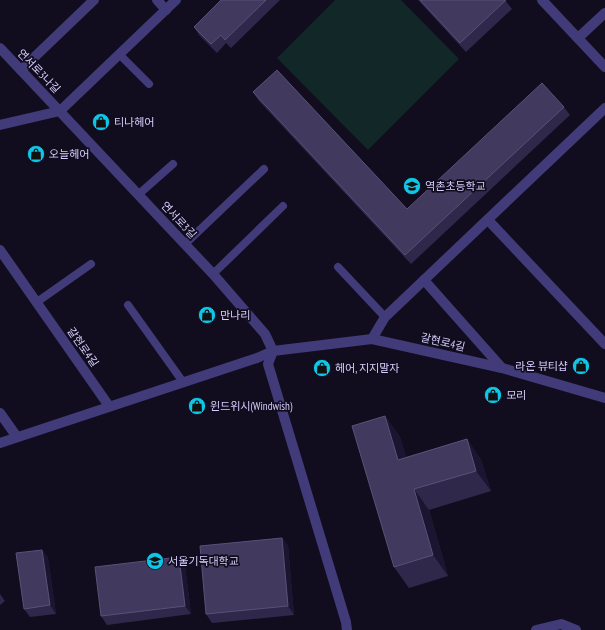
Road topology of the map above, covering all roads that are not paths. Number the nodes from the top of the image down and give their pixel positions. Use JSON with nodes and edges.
{"nodes":[{"id":1,"x":94,"y":0,"type":"edge"},
{"id":2,"x":156,"y":0,"type":"edge"},
{"id":3,"x":176,"y":0,"type":"edge"},
{"id":4,"x":542,"y":0,"type":"edge"},
{"id":5,"x":166,"y":10,"type":"junction"},
{"id":6,"x":605,"y":12,"type":"edge"},
{"id":7,"x":578,"y":38,"type":"junction"},
{"id":8,"x":1,"y":50,"type":"edge"},
{"id":9,"x":119,"y":54,"type":"junction"},
{"id":10,"x":605,"y":67,"type":"edge"},
{"id":11,"x":21,"y":70,"type":"junction"},
{"id":12,"x":150,"y":84,"type":"dead end"},
{"id":13,"x":605,"y":108,"type":"edge"},
{"id":14,"x":60,"y":111,"type":"junction"},
{"id":15,"x":0,"y":125,"type":"edge"},
{"id":16,"x":173,"y":164,"type":"dead end"},
{"id":17,"x":264,"y":169,"type":"dead end"},
{"id":18,"x":139,"y":194,"type":"junction"},
{"id":19,"x":283,"y":206,"type":"dead end"},
{"id":20,"x":488,"y":220,"type":"junction"},
{"id":21,"x":185,"y":244,"type":"junction"},
{"id":22,"x":0,"y":250,"type":"edge"},
{"id":23,"x":91,"y":264,"type":"dead end"},
{"id":24,"x":338,"y":267,"type":"dead end"},
{"id":25,"x":213,"y":274,"type":"junction"},
{"id":26,"x":424,"y":280,"type":"junction"},
{"id":27,"x":37,"y":302,"type":"junction"},
{"id":28,"x":128,"y":304,"type":"dead end"},
{"id":29,"x":385,"y":317,"type":"junction"},
{"id":30,"x":372,"y":339,"type":"junction"},
{"id":31,"x":605,"y":344,"type":"edge"},
{"id":32,"x":273,"y":351,"type":"junction"},
{"id":33,"x":502,"y":368,"type":"junction"},
{"id":34,"x":183,"y":382,"type":"junction"},
{"id":35,"x":605,"y":398,"type":"edge"},
{"id":36,"x":109,"y":406,"type":"junction"},
{"id":37,"x":0,"y":413,"type":"edge"},
{"id":38,"x":17,"y":437,"type":"junction"},
{"id":39,"x":0,"y":443,"type":"edge"},
{"id":40,"x":347,"y":630,"type":"edge"},
{"id":41,"x":536,"y":630,"type":"edge"},
{"id":42,"x":576,"y":630,"type":"edge"}],
"edges":[{"from":1,"to":11,"type":"street"},
{"from":2,"to":5,"type":"street"},
{"from":3,"to":5,"type":"street"},
{"from":4,"to":7,"type":"street"},
{"from":5,"to":9,"type":"street"},
{"from":6,"to":7,"type":"street"},
{"from":7,"to":10,"type":"street"},
{"from":8,"to":11,"type":"street","name":"연서로3나길"},
{"from":9,"to":12,"type":"lane"},
{"from":9,"to":14,"type":"street"},
{"from":11,"to":14,"type":"street","name":"연서로3나길"},
{"from":13,"to":20,"type":"street"},
{"from":14,"to":15,"type":"street"},
{"from":14,"to":18,"type":"street","name":"연서로3길"},
{"from":16,"to":18,"type":"lane"},
{"from":17,"to":21,"type":"lane"},
{"from":18,"to":21,"type":"street","name":"연서로3길"},
{"from":19,"to":25,"type":"lane"},
{"from":20,"to":26,"type":"street"},
{"from":20,"to":31,"type":"street"},
{"from":21,"to":25,"type":"street","name":"연서로3길"},
{"from":22,"to":27,"type":"street"},
{"from":23,"to":27,"type":"lane"},
{"from":24,"to":29,"type":"lane"},
{"from":25,"to":32,"type":"street","name":"연서로3길"},
{"from":26,"to":29,"type":"street"},
{"from":26,"to":33,"type":"street"},
{"from":27,"to":36,"type":"street","name":"갈현로4길"},
{"from":28,"to":34,"type":"lane"},
{"from":29,"to":30,"type":"street"},
{"from":30,"to":32,"type":"street","name":"갈현로4길"},
{"from":30,"to":33,"type":"street","name":"갈현로4길"},
{"from":32,"to":34,"type":"street","name":"갈현로4길"},
{"from":32,"to":40,"type":"street"},
{"from":33,"to":35,"type":"street","name":"갈현로4길"},
{"from":34,"to":36,"type":"street"},
{"from":36,"to":38,"type":"street"},
{"from":37,"to":38,"type":"street"},
{"from":38,"to":39,"type":"street"},
{"from":41,"to":42,"type":"street"}]}
